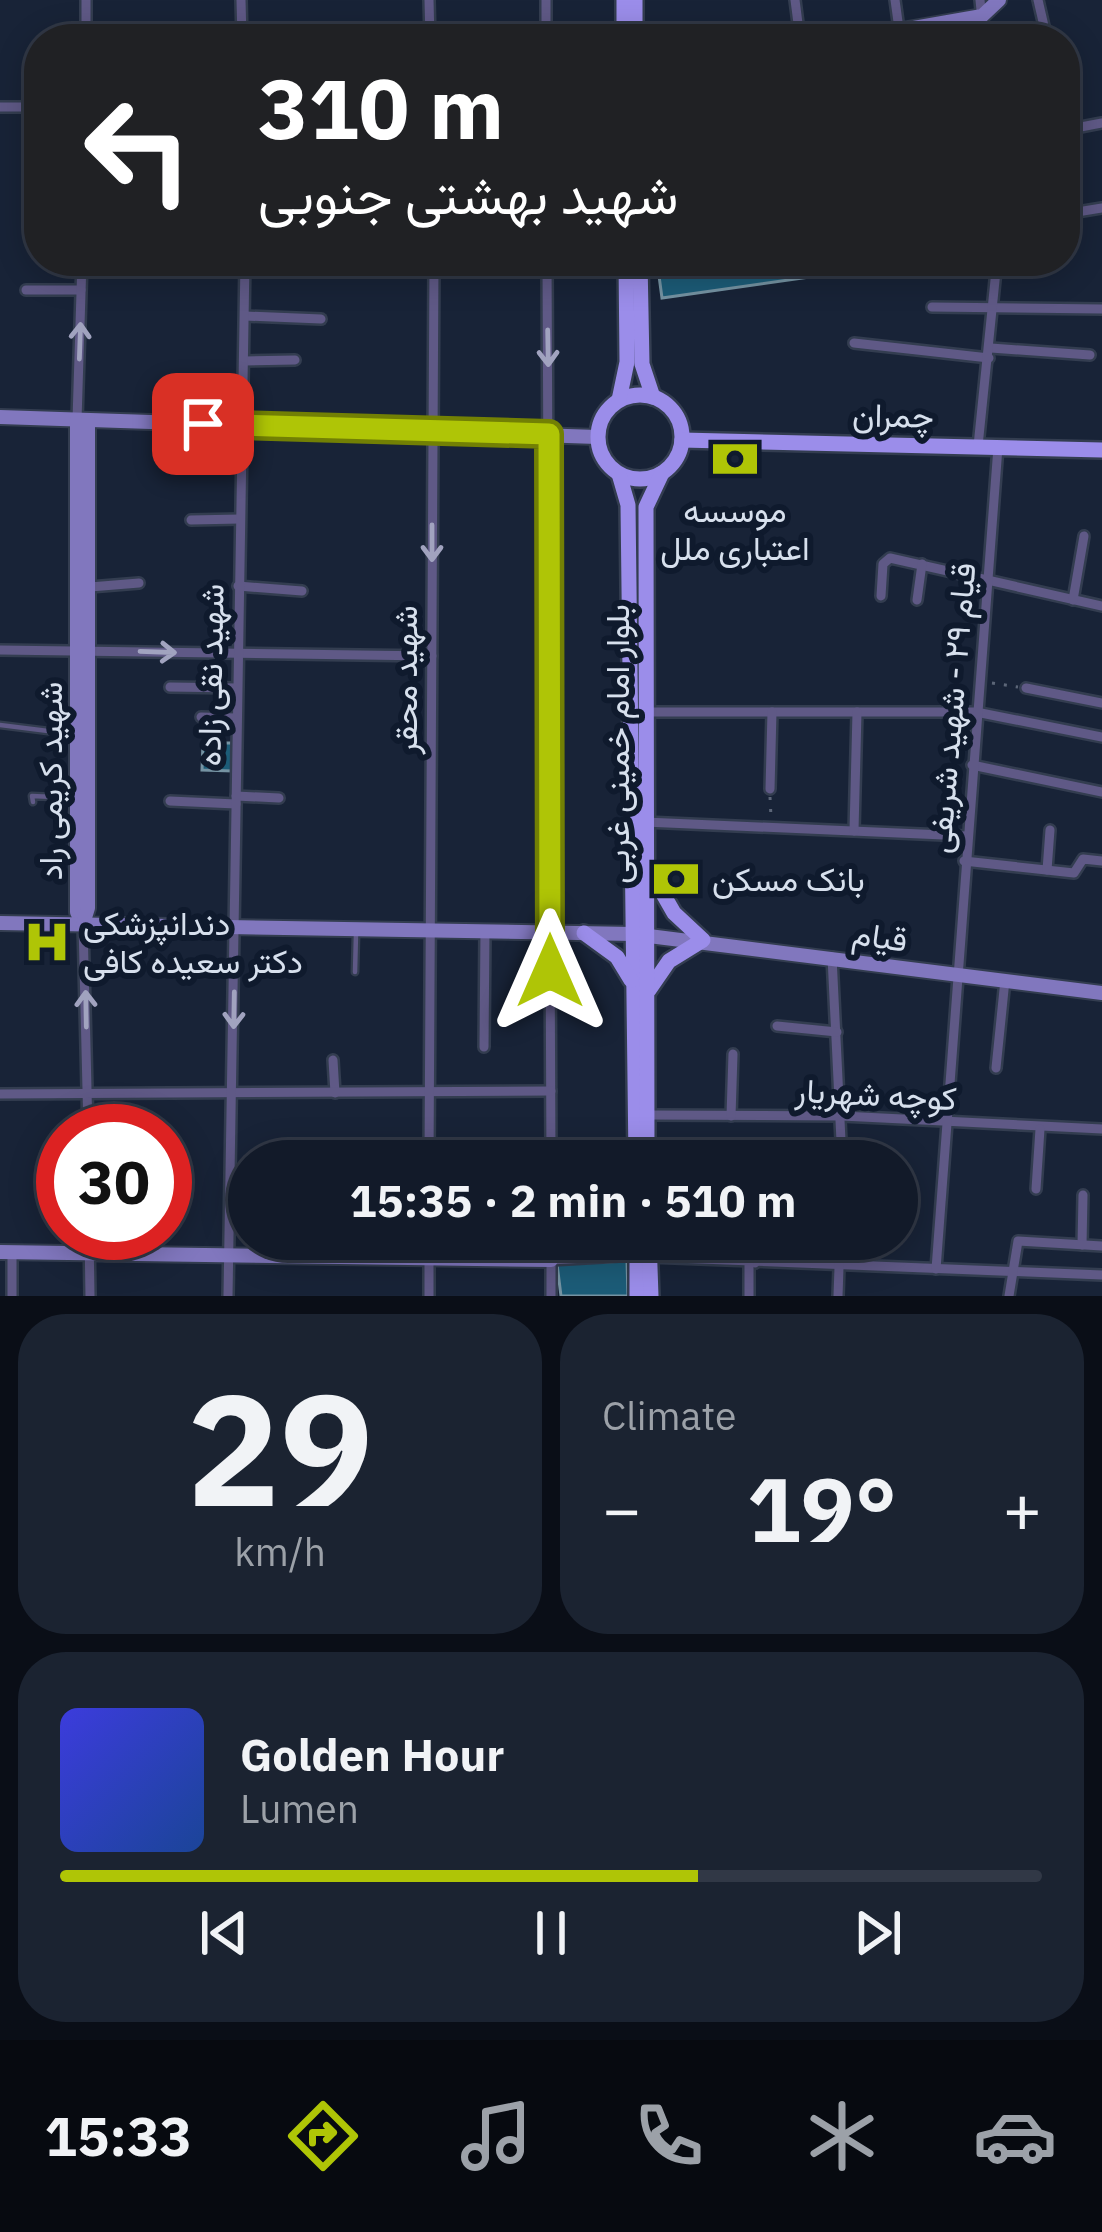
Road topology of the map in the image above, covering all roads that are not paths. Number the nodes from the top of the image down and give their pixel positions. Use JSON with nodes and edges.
{"nodes":[{"id":1,"x":999,"y":0,"type":"edge"},
{"id":2,"x":981,"y":8,"type":"edge"},
{"id":3,"x":919,"y":24,"type":"edge"},
{"id":4,"x":81,"y":276,"type":"edge"},
{"id":5,"x":245,"y":276,"type":"edge"},
{"id":6,"x":434,"y":276,"type":"edge"},
{"id":7,"x":547,"y":276,"type":"edge"},
{"id":8,"x":626,"y":276,"type":"edge"},
{"id":9,"x":640,"y":276,"type":"edge"},
{"id":10,"x":997,"y":276,"type":"edge"},
{"id":11,"x":26,"y":290,"type":"dead end"},
{"id":12,"x":81,"y":290,"type":"junction"},
{"id":13,"x":932,"y":307,"type":"dead end"},
{"id":14,"x":996,"y":307,"type":"junction"},
{"id":15,"x":1102,"y":309,"type":"edge"},
{"id":16,"x":245,"y":316,"type":"junction"},
{"id":17,"x":321,"y":319,"type":"dead end"},
{"id":18,"x":854,"y":343,"type":"dead end"},
{"id":19,"x":990,"y":353,"type":"junction"},
{"id":20,"x":1090,"y":355,"type":"dead end"},
{"id":21,"x":295,"y":360,"type":"dead end"},
{"id":22,"x":244,"y":361,"type":"junction"},
{"id":23,"x":653,"y":397,"type":"junction"},
{"id":24,"x":619,"y":400,"type":"junction"},
{"id":25,"x":0,"y":417,"type":"edge"},
{"id":26,"x":82,"y":420,"type":"junction"},
{"id":27,"x":242,"y":424,"type":"junction"},
{"id":28,"x":433,"y":430,"type":"junction"},
{"id":29,"x":549,"y":434,"type":"junction"},
{"id":30,"x":597,"y":437,"type":"junction"},
{"id":31,"x":682,"y":440,"type":"junction"},
{"id":32,"x":978,"y":447,"type":"junction"},
{"id":33,"x":998,"y":447,"type":"junction"},
{"id":34,"x":1102,"y":450,"type":"edge"},
{"id":35,"x":662,"y":473,"type":"junction"},
{"id":36,"x":619,"y":474,"type":"junction"},
{"id":37,"x":240,"y":519,"type":"junction"},
{"id":38,"x":191,"y":520,"type":"dead end"},
{"id":39,"x":1084,"y":536,"type":"dead end"},
{"id":40,"x":922,"y":564,"type":"junction"},
{"id":41,"x":992,"y":578,"type":"junction"},
{"id":42,"x":139,"y":583,"type":"dead end"},
{"id":43,"x":238,"y":586,"type":"junction"},
{"id":44,"x":90,"y":587,"type":"junction"},
{"id":45,"x":302,"y":591,"type":"dead end"},
{"id":46,"x":881,"y":596,"type":"dead end"},
{"id":47,"x":917,"y":600,"type":"dead end"},
{"id":48,"x":1073,"y":600,"type":"junction"},
{"id":49,"x":1102,"y":606,"type":"edge"},
{"id":50,"x":85,"y":649,"type":"junction"},
{"id":51,"x":0,"y":650,"type":"edge"},
{"id":52,"x":237,"y":655,"type":"junction"},
{"id":53,"x":431,"y":656,"type":"junction"},
{"id":54,"x":170,"y":687,"type":"dead end"},
{"id":55,"x":237,"y":688,"type":"junction"},
{"id":56,"x":1026,"y":688,"type":"road end"},
{"id":57,"x":1102,"y":703,"type":"edge"},
{"id":58,"x":645,"y":712,"type":"junction"},
{"id":59,"x":772,"y":712,"type":"junction"},
{"id":60,"x":857,"y":712,"type":"junction"},
{"id":61,"x":976,"y":712,"type":"junction"},
{"id":62,"x":201,"y":717,"type":"dead end"},
{"id":63,"x":236,"y":718,"type":"junction"},
{"id":64,"x":0,"y":725,"type":"edge"},
{"id":65,"x":76,"y":735,"type":"junction"},
{"id":66,"x":1102,"y":737,"type":"edge"},
{"id":67,"x":971,"y":765,"type":"junction"},
{"id":68,"x":770,"y":789,"type":"road end"},
{"id":69,"x":1102,"y":791,"type":"edge"},
{"id":70,"x":76,"y":798,"type":"junction"},
{"id":71,"x":279,"y":798,"type":"dead end"},
{"id":72,"x":236,"y":800,"type":"junction"},
{"id":73,"x":170,"y":801,"type":"dead end"},
{"id":74,"x":33,"y":802,"type":"dead end"},
{"id":75,"x":644,"y":821,"type":"junction"},
{"id":76,"x":1050,"y":830,"type":"dead end"},
{"id":77,"x":854,"y":831,"type":"junction"},
{"id":78,"x":966,"y":836,"type":"junction"},
{"id":79,"x":1101,"y":859,"type":"edge"},
{"id":80,"x":646,"y":860,"type":"junction"},
{"id":81,"x":964,"y":861,"type":"junction"},
{"id":82,"x":1047,"y":870,"type":"junction"},
{"id":83,"x":0,"y":923,"type":"edge"},
{"id":84,"x":83,"y":924,"type":"junction"},
{"id":85,"x":235,"y":926,"type":"junction"},
{"id":86,"x":356,"y":928,"type":"junction"},
{"id":87,"x":430,"y":929,"type":"junction"},
{"id":88,"x":485,"y":930,"type":"junction"},
{"id":89,"x":550,"y":931,"type":"junction"},
{"id":90,"x":584,"y":933,"type":"junction"},
{"id":91,"x":641,"y":934,"type":"junction"},
{"id":92,"x":703,"y":940,"type":"junction"},
{"id":93,"x":832,"y":957,"type":"junction"},
{"id":94,"x":355,"y":972,"type":"dead end"},
{"id":95,"x":954,"y":973,"type":"junction"},
{"id":96,"x":1005,"y":980,"type":"junction"},
{"id":97,"x":642,"y":993,"type":"junction"},
{"id":98,"x":1102,"y":994,"type":"edge"},
{"id":99,"x":777,"y":1026,"type":"dead end"},
{"id":100,"x":837,"y":1032,"type":"junction"},
{"id":101,"x":484,"y":1047,"type":"dead end"},
{"id":102,"x":733,"y":1054,"type":"dead end"},
{"id":103,"x":333,"y":1060,"type":"dead end"},
{"id":104,"x":996,"y":1068,"type":"dead end"},
{"id":105,"x":551,"y":1091,"type":"junction"},
{"id":106,"x":334,"y":1093,"type":"junction"},
{"id":107,"x":430,"y":1093,"type":"junction"},
{"id":108,"x":0,"y":1094,"type":"edge"},
{"id":109,"x":87,"y":1094,"type":"junction"},
{"id":110,"x":232,"y":1094,"type":"junction"},
{"id":111,"x":87,"y":1104,"type":"edge"},
{"id":112,"x":646,"y":1114,"type":"junction"},
{"id":113,"x":731,"y":1115,"type":"junction"},
{"id":114,"x":842,"y":1116,"type":"junction"},
{"id":115,"x":945,"y":1125,"type":"junction"},
{"id":116,"x":1040,"y":1129,"type":"junction"},
{"id":117,"x":1102,"y":1130,"type":"edge"},
{"id":118,"x":232,"y":1140,"type":"edge"},
{"id":119,"x":429,"y":1140,"type":"edge"},
{"id":120,"x":551,"y":1140,"type":"edge"},
{"id":121,"x":637,"y":1140,"type":"edge"},
{"id":122,"x":647,"y":1140,"type":"edge"},
{"id":123,"x":842,"y":1140,"type":"edge"},
{"id":124,"x":1036,"y":1189,"type":"dead end"},
{"id":125,"x":1083,"y":1195,"type":"dead end"},
{"id":126,"x":1082,"y":1245,"type":"junction"},
{"id":127,"x":1102,"y":1246,"type":"edge"},
{"id":128,"x":6,"y":1252,"type":"edge"},
{"id":129,"x":36,"y":1253,"type":"edge"},
{"id":130,"x":192,"y":1255,"type":"edge"},
{"id":131,"x":228,"y":1256,"type":"edge"},
{"id":132,"x":89,"y":1260,"type":"edge"},
{"id":133,"x":230,"y":1260,"type":"edge"},
{"id":134,"x":429,"y":1260,"type":"edge"},
{"id":135,"x":551,"y":1260,"type":"edge"},
{"id":136,"x":641,"y":1260,"type":"edge"},
{"id":137,"x":645,"y":1260,"type":"edge"},
{"id":138,"x":732,"y":1260,"type":"edge"},
{"id":139,"x":752,"y":1260,"type":"edge"},
{"id":140,"x":839,"y":1260,"type":"edge"},
{"id":141,"x":752,"y":1263,"type":"junction"},
{"id":142,"x":839,"y":1266,"type":"junction"},
{"id":143,"x":936,"y":1269,"type":"junction"},
{"id":144,"x":1012,"y":1272,"type":"junction"},
{"id":145,"x":1102,"y":1275,"type":"edge"},
{"id":146,"x":12,"y":1296,"type":"edge"},
{"id":147,"x":90,"y":1296,"type":"edge"},
{"id":148,"x":228,"y":1296,"type":"edge"},
{"id":149,"x":429,"y":1296,"type":"edge"},
{"id":150,"x":551,"y":1296,"type":"edge"},
{"id":151,"x":637,"y":1296,"type":"edge"},
{"id":152,"x":651,"y":1296,"type":"edge"},
{"id":153,"x":748,"y":1296,"type":"edge"},
{"id":154,"x":838,"y":1296,"type":"edge"},
{"id":155,"x":1009,"y":1296,"type":"edge"}],
"edges":[{"from":1,"to":2,"type":"main road"},
{"from":2,"to":3,"type":"main road"},
{"from":4,"to":12,"type":"street"},
{"from":5,"to":16,"type":"street","name":"شهید نقی زاده"},
{"from":6,"to":28,"type":"street","name":"شهید محقر"},
{"from":7,"to":29,"type":"street","one_way":true},
{"from":8,"to":24,"type":"main road"},
{"from":9,"to":23,"type":"main road"},
{"from":10,"to":14,"type":"street"},
{"from":11,"to":12,"type":"street"},
{"from":26,"to":12,"type":"street","one_way":true},
{"from":13,"to":14,"type":"street"},
{"from":14,"to":15,"type":"street"},
{"from":14,"to":19,"type":"street"},
{"from":16,"to":17,"type":"street"},
{"from":16,"to":22,"type":"street","name":"شهید نقی زاده"},
{"from":18,"to":19,"type":"street"},
{"from":19,"to":20,"type":"street"},
{"from":19,"to":32,"type":"street"},
{"from":21,"to":22,"type":"street"},
{"from":22,"to":27,"type":"street","name":"شهید نقی زاده"},
{"from":23,"to":24,"type":"main road"},
{"from":23,"to":31,"type":"main road"},
{"from":24,"to":30,"type":"main road"},
{"from":25,"to":26,"type":"main road"},
{"from":26,"to":27,"type":"main road"},
{"from":26,"to":44,"type":"main road","name":"شهید کریمی راد"},
{"from":26,"to":50,"type":"main road","name":"شهید کریمی راد"},
{"from":27,"to":28,"type":"main road"},
{"from":27,"to":37,"type":"street","name":"شهید نقی زاده"},
{"from":28,"to":29,"type":"main road"},
{"from":28,"to":53,"type":"street","name":"شهید محقر","one_way":true},
{"from":29,"to":30,"type":"main road"},
{"from":29,"to":89,"type":"street"},
{"from":30,"to":36,"type":"main road"},
{"from":31,"to":32,"type":"main road","name":"چمران"},
{"from":31,"to":35,"type":"main road"},
{"from":32,"to":33,"type":"main road","name":"چمران"},
{"from":33,"to":34,"type":"main road","name":"چمران"},
{"from":33,"to":41,"type":"street","name":"قیام ۲۹ - شهید شریفی"},
{"from":35,"to":36,"type":"main road"},
{"from":35,"to":58,"type":"main road","name":"بلوار امام خمینی غربی"},
{"from":36,"to":91,"type":"main road","name":"بلوار امام خمینی غربی"},
{"from":37,"to":38,"type":"street"},
{"from":37,"to":43,"type":"street","name":"شهید نقی زاده"},
{"from":39,"to":48,"type":"street"},
{"from":40,"to":41,"type":"street"},
{"from":40,"to":46,"type":"street"},
{"from":40,"to":47,"type":"street"},
{"from":41,"to":48,"type":"street"},
{"from":41,"to":61,"type":"street","name":"قیام ۲۹ - شهید شریفی"},
{"from":42,"to":44,"type":"street"},
{"from":43,"to":45,"type":"street"},
{"from":43,"to":52,"type":"street","name":"شهید نقی زاده"},
{"from":44,"to":50,"type":"main road","name":"شهید کریمی راد"},
{"from":48,"to":49,"type":"street"},
{"from":50,"to":51,"type":"street"},
{"from":50,"to":52,"type":"street","one_way":true},
{"from":50,"to":65,"type":"main road","name":"شهید کریمی راد"},
{"from":50,"to":84,"type":"main road","name":"شهید کریمی راد"},
{"from":52,"to":53,"type":"street"},
{"from":52,"to":55,"type":"street","name":"شهید نقی زاده"},
{"from":53,"to":87,"type":"street","name":"شهید محقر"},
{"from":54,"to":55,"type":"street"},
{"from":55,"to":63,"type":"street","name":"شهید نقی زاده"},
{"from":56,"to":57,"type":"street"},
{"from":58,"to":59,"type":"street"},
{"from":58,"to":75,"type":"main road","name":"بلوار امام خمینی غربی"},
{"from":59,"to":60,"type":"street"},
{"from":59,"to":68,"type":"street"},
{"from":60,"to":61,"type":"street"},
{"from":60,"to":77,"type":"street"},
{"from":61,"to":66,"type":"street"},
{"from":61,"to":67,"type":"street","name":"قیام ۲۹ - شهید شریفی"},
{"from":62,"to":63,"type":"street"},
{"from":63,"to":72,"type":"street","name":"شهید نقی زاده"},
{"from":64,"to":65,"type":"lane"},
{"from":65,"to":70,"type":"main road","name":"شهید کریمی راد"},
{"from":67,"to":69,"type":"street"},
{"from":67,"to":78,"type":"street","name":"قیام ۲۹ - شهید شریفی"},
{"from":70,"to":74,"type":"lane"},
{"from":70,"to":84,"type":"main road","name":"شهید کریمی راد"},
{"from":71,"to":72,"type":"street"},
{"from":72,"to":73,"type":"street"},
{"from":72,"to":85,"type":"street","name":"شهید نقی زاده"},
{"from":75,"to":77,"type":"street"},
{"from":75,"to":80,"type":"main road","name":"بلوار امام خمینی غربی"},
{"from":76,"to":82,"type":"street"},
{"from":77,"to":78,"type":"street"},
{"from":78,"to":81,"type":"street","name":"قیام ۲۹ - شهید شریفی"},
{"from":79,"to":82,"type":"street"},
{"from":80,"to":91,"type":"main road","name":"بلوار امام خمینی غربی"},
{"from":80,"to":92,"type":"main road"},
{"from":81,"to":82,"type":"street"},
{"from":81,"to":95,"type":"street","name":"قیام ۲۹ - شهید شریفی"},
{"from":83,"to":84,"type":"main road","name":"قیام"},
{"from":84,"to":85,"type":"main road","name":"قیام"},
{"from":109,"to":84,"type":"street","one_way":true},
{"from":85,"to":86,"type":"main road","name":"قیام"},
{"from":85,"to":110,"type":"street","name":"شهید نقی زاده","one_way":true},
{"from":86,"to":87,"type":"main road","name":"قیام"},
{"from":86,"to":94,"type":"lane"},
{"from":87,"to":88,"type":"main road","name":"قیام"},
{"from":87,"to":107,"type":"street","name":"شهید محقر"},
{"from":88,"to":89,"type":"main road","name":"قیام"},
{"from":88,"to":101,"type":"street"},
{"from":89,"to":90,"type":"main road","name":"قیام"},
{"from":89,"to":105,"type":"street"},
{"from":90,"to":91,"type":"main road","name":"قیام"},
{"from":90,"to":97,"type":"main road"},
{"from":91,"to":92,"type":"main road","name":"قیام"},
{"from":91,"to":97,"type":"main road","name":"بلوار امام خمینی غربی"},
{"from":92,"to":93,"type":"main road","name":"قیام"},
{"from":92,"to":97,"type":"main road"},
{"from":93,"to":95,"type":"main road","name":"قیام"},
{"from":93,"to":100,"type":"street"},
{"from":95,"to":96,"type":"main road","name":"قیام"},
{"from":95,"to":115,"type":"street","name":"قیام ۲۹ - شهید شریفی"},
{"from":96,"to":98,"type":"main road","name":"قیام"},
{"from":96,"to":104,"type":"street"},
{"from":97,"to":112,"type":"main road","name":"بلوار امام خمینی غربی"},
{"from":97,"to":121,"type":"main road","name":"بلوار امام خمینی غربی"},
{"from":99,"to":100,"type":"street"},
{"from":100,"to":114,"type":"street"},
{"from":102,"to":113,"type":"street"},
{"from":103,"to":106,"type":"street"},
{"from":105,"to":107,"type":"street"},
{"from":105,"to":120,"type":"street"},
{"from":106,"to":107,"type":"street"},
{"from":106,"to":110,"type":"street"},
{"from":107,"to":119,"type":"street","name":"شهید محقر"},
{"from":108,"to":109,"type":"street"},
{"from":109,"to":110,"type":"street"},
{"from":109,"to":111,"type":"street"},
{"from":110,"to":118,"type":"street","name":"شهید نقی زاده"},
{"from":112,"to":113,"type":"street","name":"کوچه شهریار"},
{"from":112,"to":122,"type":"main road","name":"بلوار امام خمینی غربی"},
{"from":113,"to":114,"type":"street","name":"کوچه شهریار"},
{"from":114,"to":115,"type":"street","name":"کوچه شهریار"},
{"from":114,"to":123,"type":"street"},
{"from":115,"to":116,"type":"street","name":"کوچه شهریار"},
{"from":115,"to":143,"type":"street","name":"قیام ۲۹ - شهید شریفی"},
{"from":116,"to":117,"type":"street","name":"کوچه شهریار"},
{"from":116,"to":124,"type":"street"},
{"from":125,"to":126,"type":"street"},
{"from":126,"to":127,"type":"street"},
{"from":126,"to":144,"type":"street"},
{"from":128,"to":129,"type":"main road"},
{"from":128,"to":146,"type":"street"},
{"from":130,"to":131,"type":"main road"},
{"from":132,"to":147,"type":"street"},
{"from":133,"to":148,"type":"street","name":"شهید نقی زاده"},
{"from":134,"to":149,"type":"street"},
{"from":135,"to":150,"type":"street"},
{"from":136,"to":151,"type":"main road"},
{"from":137,"to":152,"type":"main road"},
{"from":138,"to":141,"type":"street"},
{"from":139,"to":141,"type":"street"},
{"from":140,"to":142,"type":"street"},
{"from":141,"to":142,"type":"street"},
{"from":141,"to":153,"type":"street"},
{"from":142,"to":143,"type":"street"},
{"from":142,"to":154,"type":"street"},
{"from":143,"to":144,"type":"street"},
{"from":144,"to":145,"type":"street"},
{"from":144,"to":155,"type":"street"}]}
